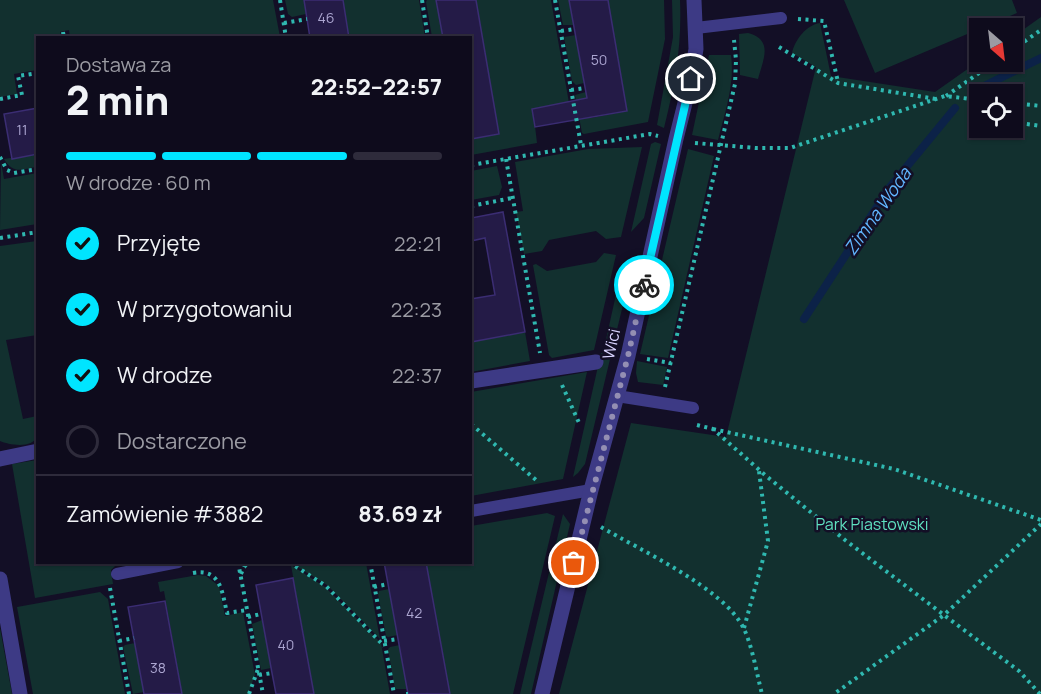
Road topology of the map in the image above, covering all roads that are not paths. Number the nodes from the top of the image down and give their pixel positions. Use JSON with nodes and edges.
{"nodes":[{"id":1,"x":694,"y":0,"type":"edge"},
{"id":2,"x":781,"y":18,"type":"road end"},
{"id":3,"x":696,"y":28,"type":"junction"},
{"id":4,"x":596,"y":362,"type":"dead end"},
{"id":5,"x":472,"y":381,"type":"edge"},
{"id":6,"x":617,"y":396,"type":"junction"},
{"id":7,"x":693,"y":408,"type":"dead end"},
{"id":8,"x":36,"y":452,"type":"edge"},
{"id":9,"x":0,"y":459,"type":"edge"},
{"id":10,"x":591,"y":490,"type":"junction"},
{"id":11,"x":472,"y":511,"type":"edge"},
{"id":12,"x":170,"y":564,"type":"edge"},
{"id":13,"x":118,"y":580,"type":"road end"},
{"id":14,"x":1,"y":587,"type":"edge"},
{"id":15,"x":20,"y":694,"type":"edge"},
{"id":16,"x":542,"y":694,"type":"edge"}],
"edges":[{"from":1,"to":3,"type":"street","name":"Wici"},
{"from":2,"to":3,"type":"lane"},
{"from":3,"to":6,"type":"street","name":"Wici"},
{"from":4,"to":5,"type":"street"},
{"from":6,"to":7,"type":"lane"},
{"from":6,"to":10,"type":"street","name":"Wici"},
{"from":8,"to":9,"type":"street"},
{"from":10,"to":11,"type":"lane"},
{"from":10,"to":16,"type":"street","name":"Wici"},
{"from":12,"to":13,"type":"lane"},
{"from":14,"to":15,"type":"street"}]}
